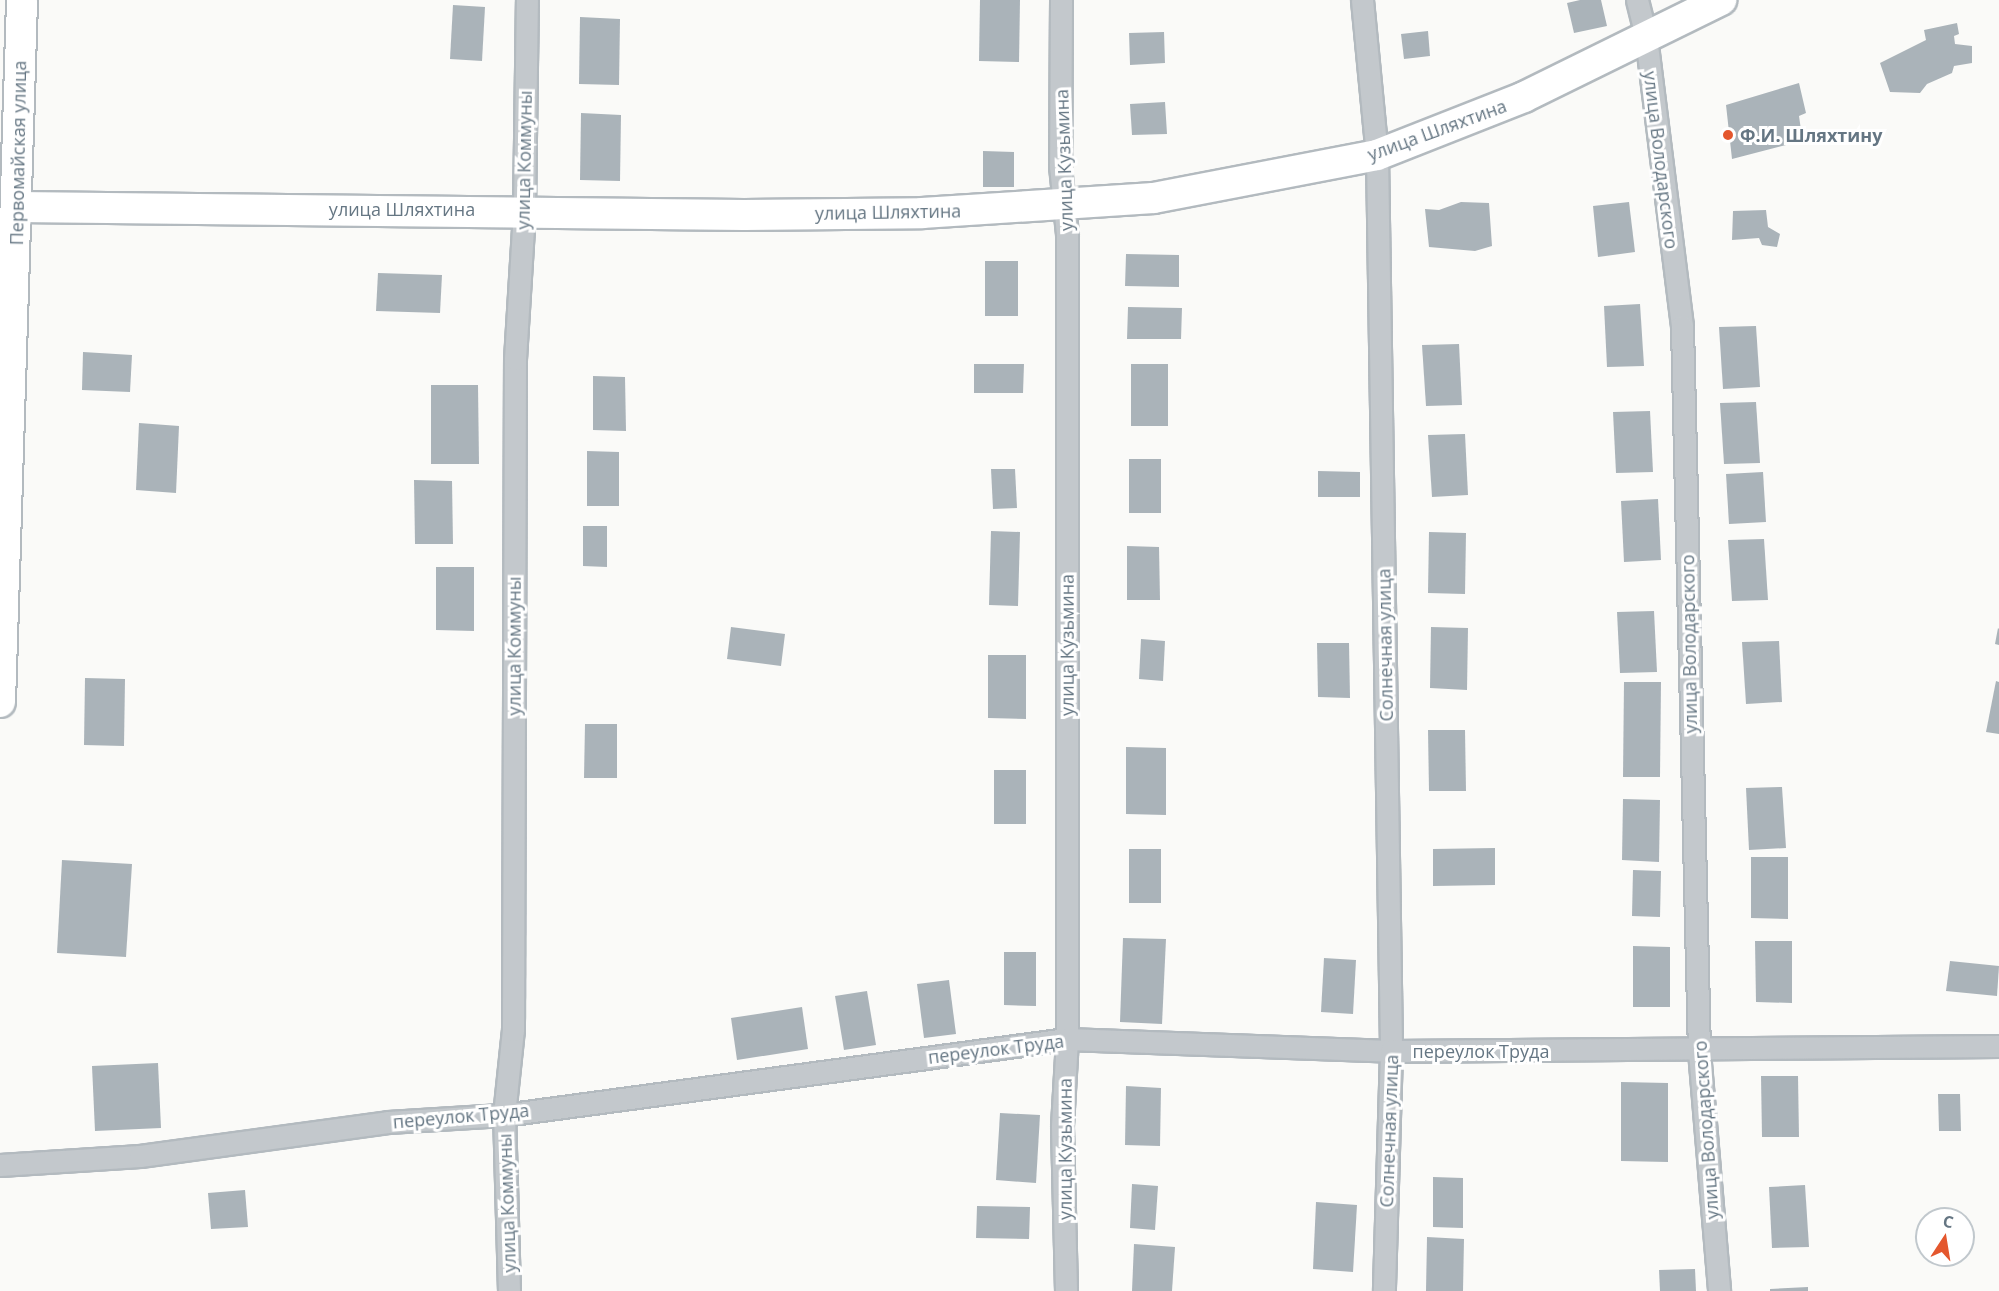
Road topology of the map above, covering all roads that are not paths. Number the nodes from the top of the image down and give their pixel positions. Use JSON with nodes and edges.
{"nodes":[{"id":1,"x":22,"y":0,"type":"edge"},
{"id":2,"x":527,"y":0,"type":"edge"},
{"id":3,"x":1061,"y":0,"type":"edge"},
{"id":4,"x":1362,"y":0,"type":"edge"},
{"id":5,"x":1637,"y":0,"type":"edge"},
{"id":6,"x":1721,"y":0,"type":"edge"},
{"id":7,"x":1646,"y":37,"type":"junction"},
{"id":8,"x":1377,"y":155,"type":"junction"},
{"id":9,"x":1065,"y":205,"type":"junction"},
{"id":10,"x":18,"y":207,"type":"junction"},
{"id":11,"x":524,"y":210,"type":"junction"},
{"id":12,"x":0,"y":702,"type":"edge"},
{"id":13,"x":1067,"y":1039,"type":"junction"},
{"id":14,"x":1999,"y":1046,"type":"edge"},
{"id":15,"x":1391,"y":1051,"type":"junction"},
{"id":16,"x":1699,"y":1051,"type":"junction"},
{"id":17,"x":504,"y":1115,"type":"junction"},
{"id":18,"x":0,"y":1165,"type":"edge"},
{"id":19,"x":509,"y":1291,"type":"edge"},
{"id":20,"x":1066,"y":1291,"type":"edge"},
{"id":21,"x":1384,"y":1291,"type":"edge"},
{"id":22,"x":1719,"y":1291,"type":"edge"}],
"edges":[{"from":1,"to":10,"type":"main road","name":"Первомайская улица"},
{"from":2,"to":11,"type":"street","name":"улица Коммуны"},
{"from":3,"to":9,"type":"street","name":"улица Кузьмина"},
{"from":4,"to":8,"type":"street","name":"Солнечная улица"},
{"from":5,"to":7,"type":"street","name":"улица Володарского"},
{"from":6,"to":7,"type":"main road","name":"улица Шляхтина"},
{"from":7,"to":8,"type":"main road","name":"улица Шляхтина"},
{"from":7,"to":16,"type":"street","name":"улица Володарского"},
{"from":8,"to":9,"type":"main road","name":"улица Шляхтина"},
{"from":8,"to":15,"type":"street","name":"Солнечная улица"},
{"from":9,"to":11,"type":"main road","name":"улица Шляхтина"},
{"from":9,"to":13,"type":"street","name":"улица Кузьмина"},
{"from":10,"to":11,"type":"main road","name":"улица Шляхтина"},
{"from":10,"to":12,"type":"main road","name":"Первомайская улица"},
{"from":11,"to":17,"type":"street","name":"улица Коммуны"},
{"from":13,"to":15,"type":"street","name":"переулок Труда"},
{"from":13,"to":17,"type":"street","name":"переулок Труда"},
{"from":13,"to":20,"type":"street","name":"улица Кузьмина"},
{"from":14,"to":16,"type":"street","name":"переулок Труда"},
{"from":15,"to":16,"type":"street","name":"переулок Труда"},
{"from":15,"to":21,"type":"street","name":"Солнечная улица"},
{"from":16,"to":22,"type":"street","name":"улица Володарского"},
{"from":17,"to":18,"type":"street","name":"переулок Труда"},
{"from":17,"to":19,"type":"street","name":"улица Коммуны"}]}
